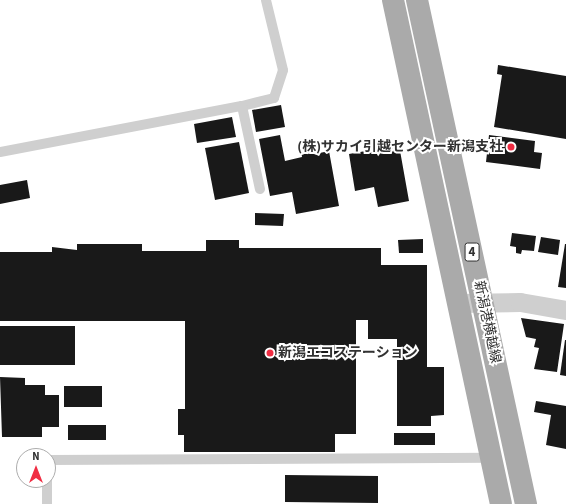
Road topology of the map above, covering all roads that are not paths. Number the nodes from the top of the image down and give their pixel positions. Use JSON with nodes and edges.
{"nodes":[{"id":1,"x":266,"y":0,"type":"edge"},
{"id":2,"x":393,"y":0,"type":"edge"},
{"id":3,"x":417,"y":0,"type":"edge"},
{"id":4,"x":242,"y":106,"type":"junction"},
{"id":5,"x":0,"y":152,"type":"edge"},
{"id":6,"x":260,"y":189,"type":"dead end"},
{"id":7,"x":483,"y":303,"type":"junction"},
{"id":8,"x":458,"y":304,"type":"junction"},
{"id":9,"x":566,"y":310,"type":"edge"},
{"id":10,"x":491,"y":458,"type":"junction"},
{"id":11,"x":56,"y":460,"type":"edge"},
{"id":12,"x":47,"y":488,"type":"edge"},
{"id":13,"x":47,"y":504,"type":"edge"},
{"id":14,"x":501,"y":504,"type":"edge"},
{"id":15,"x":526,"y":504,"type":"edge"}],
"edges":[{"from":1,"to":4,"type":"lane"},
{"from":2,"to":8,"type":"main road","name":"新潟港横越線","number":"4"},
{"from":3,"to":7,"type":"main road","name":"新潟港横越線","number":"4"},
{"from":4,"to":5,"type":"lane"},
{"from":4,"to":6,"type":"lane"},
{"from":7,"to":8,"type":"street"},
{"from":7,"to":9,"type":"street"},
{"from":7,"to":15,"type":"main road","name":"新潟港横越線","number":"4"},
{"from":8,"to":10,"type":"main road","name":"新潟港横越線","number":"4"},
{"from":10,"to":11,"type":"lane"},
{"from":10,"to":14,"type":"main road","name":"新潟港横越線","number":"4"},
{"from":12,"to":13,"type":"lane"}]}
